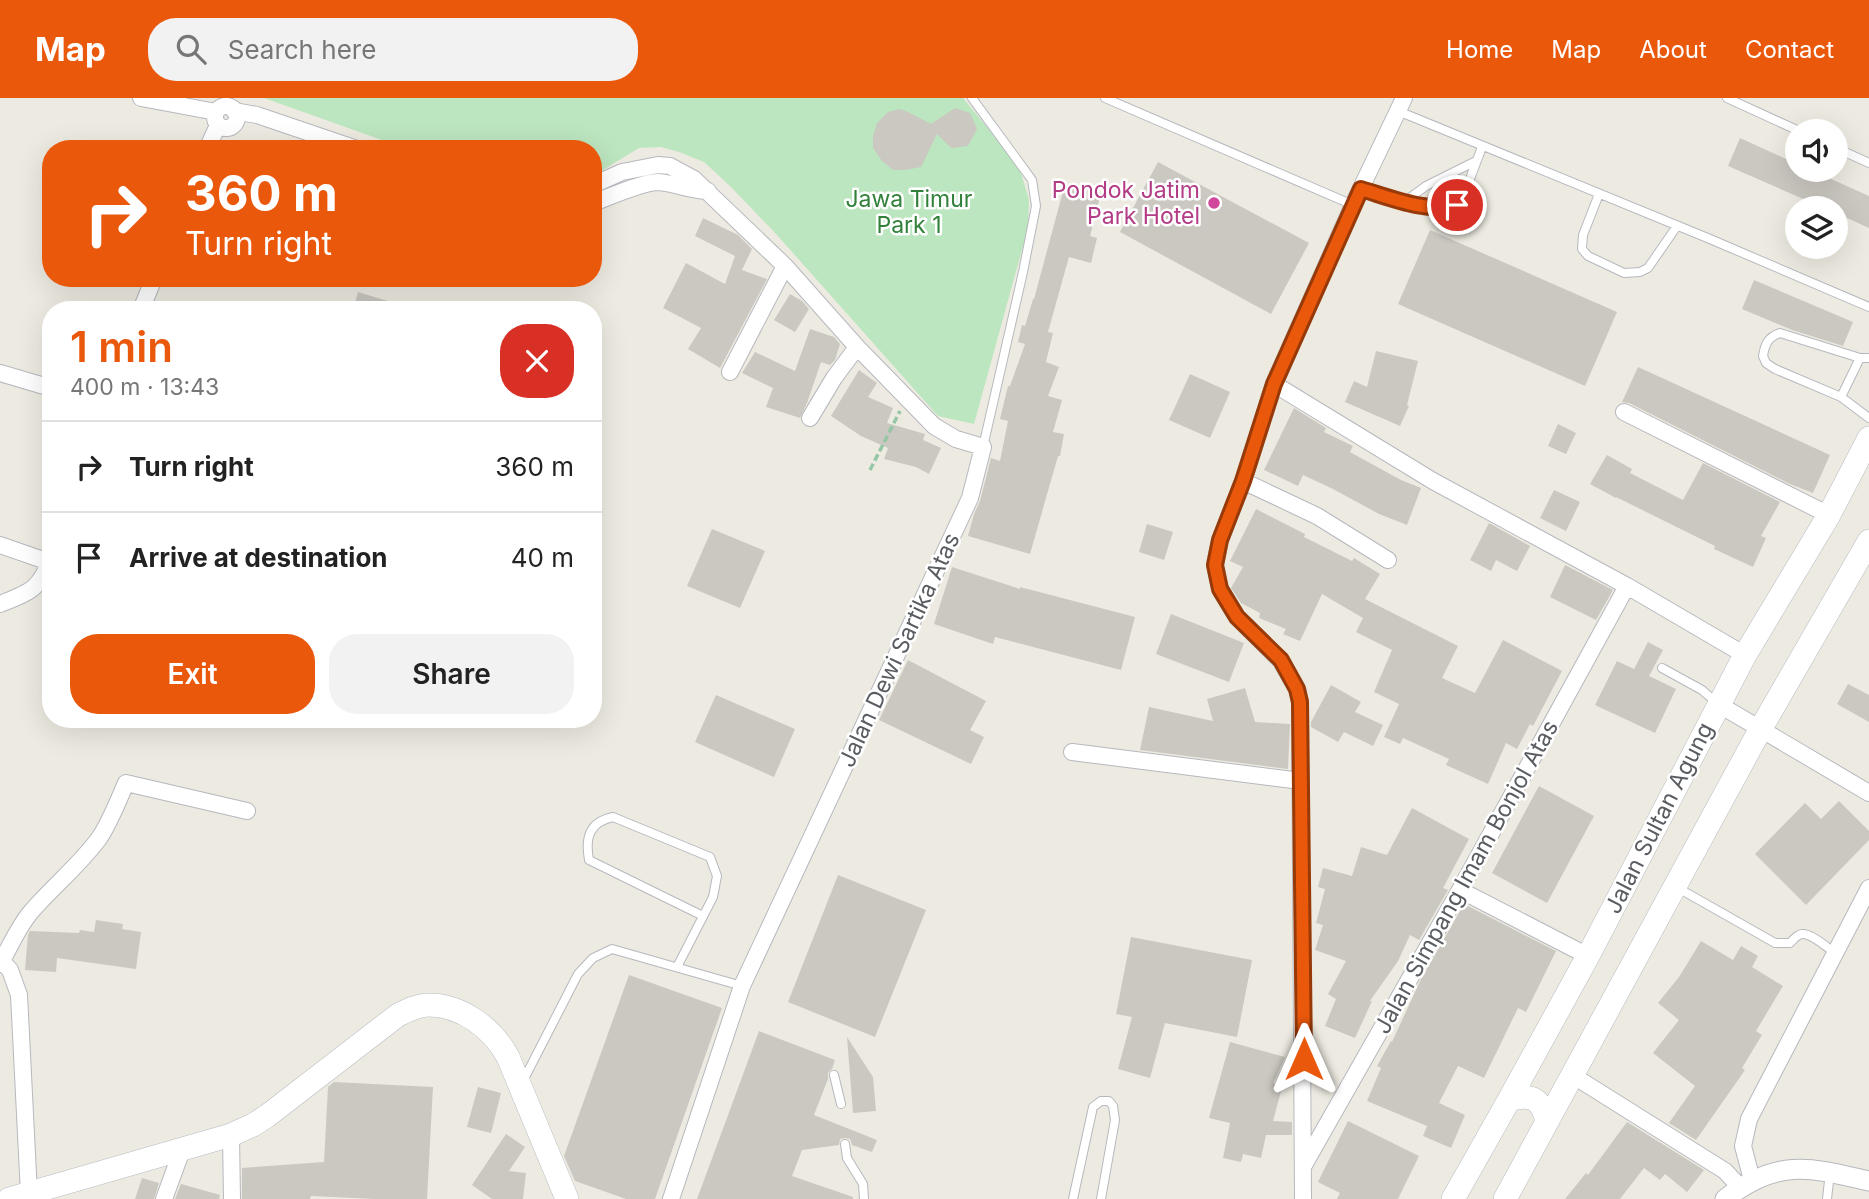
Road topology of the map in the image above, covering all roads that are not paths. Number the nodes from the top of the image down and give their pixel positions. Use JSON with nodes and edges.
{"nodes":[{"id":1,"x":141,"y":98,"type":"edge"},
{"id":2,"x":972,"y":98,"type":"edge"},
{"id":3,"x":1105,"y":98,"type":"edge"},
{"id":4,"x":1727,"y":98,"type":"edge"},
{"id":5,"x":1401,"y":105,"type":"edge"},
{"id":6,"x":217,"y":118,"type":"junction"},
{"id":7,"x":1785,"y":125,"type":"edge"},
{"id":8,"x":210,"y":140,"type":"edge"},
{"id":9,"x":331,"y":140,"type":"edge"},
{"id":10,"x":1482,"y":147,"type":"junction"},
{"id":11,"x":1848,"y":153,"type":"edge"},
{"id":12,"x":1476,"y":161,"type":"junction"},
{"id":13,"x":1869,"y":163,"type":"edge"},
{"id":14,"x":602,"y":181,"type":"edge"},
{"id":15,"x":1361,"y":189,"type":"junction"},
{"id":16,"x":708,"y":191,"type":"junction"},
{"id":17,"x":1599,"y":194,"type":"junction"},
{"id":18,"x":602,"y":200,"type":"edge"},
{"id":19,"x":1404,"y":202,"type":"junction"},
{"id":20,"x":1353,"y":205,"type":"junction"},
{"id":21,"x":1676,"y":226,"type":"junction"},
{"id":22,"x":785,"y":266,"type":"junction"},
{"id":23,"x":1869,"y":307,"type":"edge"},
{"id":24,"x":857,"y":347,"type":"junction"},
{"id":25,"x":1864,"y":358,"type":"edge"},
{"id":26,"x":730,"y":372,"type":"dead end"},
{"id":27,"x":0,"y":373,"type":"edge"},
{"id":28,"x":1274,"y":384,"type":"junction"},
{"id":29,"x":42,"y":385,"type":"edge"},
{"id":30,"x":1841,"y":397,"type":"junction"},
{"id":31,"x":1624,"y":412,"type":"dead end"},
{"id":32,"x":810,"y":418,"type":"dead end"},
{"id":33,"x":1869,"y":418,"type":"edge"},
{"id":34,"x":1869,"y":438,"type":"edge"},
{"id":35,"x":983,"y":447,"type":"junction"},
{"id":36,"x":1243,"y":481,"type":"junction"},
{"id":37,"x":1829,"y":516,"type":"junction"},
{"id":38,"x":0,"y":545,"type":"edge"},
{"id":39,"x":1867,"y":548,"type":"edge"},
{"id":40,"x":42,"y":558,"type":"edge"},
{"id":41,"x":1388,"y":560,"type":"dead end"},
{"id":42,"x":42,"y":576,"type":"edge"},
{"id":43,"x":1627,"y":586,"type":"junction"},
{"id":44,"x":0,"y":604,"type":"edge"},
{"id":45,"x":1745,"y":655,"type":"junction"},
{"id":46,"x":1662,"y":668,"type":"dead end"},
{"id":47,"x":1718,"y":704,"type":"junction"},
{"id":48,"x":1760,"y":730,"type":"junction"},
{"id":49,"x":1072,"y":752,"type":"dead end"},
{"id":50,"x":1301,"y":781,"type":"junction"},
{"id":51,"x":1869,"y":793,"type":"edge"},
{"id":52,"x":247,"y":811,"type":"dead end"},
{"id":53,"x":1675,"y":886,"type":"junction"},
{"id":54,"x":1869,"y":888,"type":"edge"},
{"id":55,"x":1460,"y":890,"type":"junction"},
{"id":56,"x":703,"y":916,"type":"junction"},
{"id":57,"x":1834,"y":952,"type":"junction"},
{"id":58,"x":1588,"y":956,"type":"junction"},
{"id":59,"x":1,"y":962,"type":"edge"},
{"id":60,"x":677,"y":967,"type":"junction"},
{"id":61,"x":743,"y":986,"type":"junction"},
{"id":62,"x":834,"y":1075,"type":"dead end"},
{"id":63,"x":1572,"y":1075,"type":"junction"},
{"id":64,"x":520,"y":1086,"type":"junction"},
{"id":65,"x":1510,"y":1100,"type":"junction"},
{"id":66,"x":841,"y":1104,"type":"dead end"},
{"id":67,"x":1547,"y":1121,"type":"junction"},
{"id":68,"x":231,"y":1135,"type":"junction"},
{"id":69,"x":845,"y":1144,"type":"dead end"},
{"id":70,"x":182,"y":1150,"type":"junction"},
{"id":71,"x":1303,"y":1168,"type":"junction"},
{"id":72,"x":1830,"y":1172,"type":"junction"},
{"id":73,"x":1869,"y":1181,"type":"edge"},
{"id":74,"x":1739,"y":1189,"type":"edge"},
{"id":75,"x":35,"y":1194,"type":"edge"},
{"id":76,"x":566,"y":1198,"type":"edge"},
{"id":77,"x":164,"y":1199,"type":"edge"},
{"id":78,"x":232,"y":1199,"type":"edge"},
{"id":79,"x":671,"y":1199,"type":"edge"},
{"id":80,"x":864,"y":1199,"type":"edge"},
{"id":81,"x":1073,"y":1199,"type":"edge"},
{"id":82,"x":1101,"y":1199,"type":"edge"},
{"id":83,"x":1303,"y":1199,"type":"edge"},
{"id":84,"x":1453,"y":1199,"type":"edge"},
{"id":85,"x":1504,"y":1199,"type":"edge"},
{"id":86,"x":1827,"y":1199,"type":"edge"}],
"edges":[{"from":1,"to":6,"type":"street"},
{"from":2,"to":35,"type":"lane","name":"Jalan Dewi Sartika Atas"},
{"from":3,"to":20,"type":"lane"},
{"from":4,"to":7,"type":"lane"},
{"from":5,"to":10,"type":"lane"},
{"from":5,"to":15,"type":"street"},
{"from":6,"to":8,"type":"street"},
{"from":6,"to":9,"type":"street"},
{"from":10,"to":12,"type":"lane"},
{"from":10,"to":17,"type":"lane"},
{"from":11,"to":13,"type":"lane"},
{"from":12,"to":19,"type":"lane"},
{"from":12,"to":19,"type":"lane"},
{"from":14,"to":16,"type":"street"},
{"from":15,"to":19,"type":"lane"},
{"from":15,"to":20,"type":"street"},
{"from":16,"to":18,"type":"street"},
{"from":16,"to":22,"type":"street"},
{"from":17,"to":21,"type":"lane"},
{"from":17,"to":21,"type":"lane"},
{"from":20,"to":28,"type":"street"},
{"from":21,"to":23,"type":"lane"},
{"from":22,"to":24,"type":"street"},
{"from":22,"to":26,"type":"street"},
{"from":24,"to":32,"type":"street"},
{"from":24,"to":35,"type":"street"},
{"from":25,"to":30,"type":"lane"},
{"from":25,"to":30,"type":"lane"},
{"from":27,"to":29,"type":"street"},
{"from":28,"to":36,"type":"street"},
{"from":28,"to":43,"type":"street"},
{"from":30,"to":33,"type":"lane"},
{"from":31,"to":37,"type":"street"},
{"from":34,"to":37,"type":"main road","name":"Jalan Sultan Agung"},
{"from":35,"to":61,"type":"street","name":"Jalan Dewi Sartika Atas"},
{"from":36,"to":41,"type":"street"},
{"from":36,"to":50,"type":"street"},
{"from":37,"to":45,"type":"main road","name":"Jalan Sultan Agung"},
{"from":38,"to":40,"type":"street"},
{"from":39,"to":48,"type":"main road","name":"Jalan Sultan Agung"},
{"from":42,"to":44,"type":"street"},
{"from":43,"to":45,"type":"street"},
{"from":43,"to":55,"type":"street","name":"Jalan Simpang Imam Bonjol Atas"},
{"from":45,"to":47,"type":"main road","name":"Jalan Sultan Agung"},
{"from":46,"to":47,"type":"lane"},
{"from":47,"to":48,"type":"street"},
{"from":47,"to":58,"type":"main road","name":"Jalan Sultan Agung"},
{"from":48,"to":51,"type":"street"},
{"from":48,"to":53,"type":"main road","name":"Jalan Sultan Agung"},
{"from":49,"to":50,"type":"street"},
{"from":50,"to":71,"type":"street"},
{"from":52,"to":59,"type":"street"},
{"from":53,"to":57,"type":"lane"},
{"from":53,"to":63,"type":"main road","name":"Jalan Sultan Agung"},
{"from":54,"to":57,"type":"street"},
{"from":55,"to":58,"type":"street"},
{"from":55,"to":71,"type":"street","name":"Jalan Simpang Imam Bonjol Atas"},
{"from":56,"to":56,"type":"lane"},
{"from":56,"to":60,"type":"lane"},
{"from":57,"to":74,"type":"street"},
{"from":58,"to":65,"type":"main road","name":"Jalan Sultan Agung"},
{"from":59,"to":75,"type":"street"},
{"from":60,"to":61,"type":"lane"},
{"from":60,"to":64,"type":"lane"},
{"from":61,"to":79,"type":"street","name":"Jalan Dewi Sartika Atas"},
{"from":62,"to":66,"type":"lane"},
{"from":63,"to":67,"type":"main road","name":"Jalan Sultan Agung"},
{"from":63,"to":74,"type":"street"},
{"from":64,"to":68,"type":"main road"},
{"from":64,"to":76,"type":"main road"},
{"from":65,"to":67,"type":"main road"},
{"from":65,"to":84,"type":"main road","name":"Jalan Sultan Agung"},
{"from":67,"to":85,"type":"main road","name":"Jalan Sultan Agung"},
{"from":68,"to":70,"type":"main road"},
{"from":68,"to":78,"type":"street"},
{"from":69,"to":80,"type":"lane"},
{"from":70,"to":75,"type":"main road"},
{"from":70,"to":77,"type":"street"},
{"from":71,"to":83,"type":"street"},
{"from":72,"to":73,"type":"street"},
{"from":72,"to":74,"type":"street"},
{"from":72,"to":86,"type":"lane"},
{"from":81,"to":82,"type":"lane"}]}
